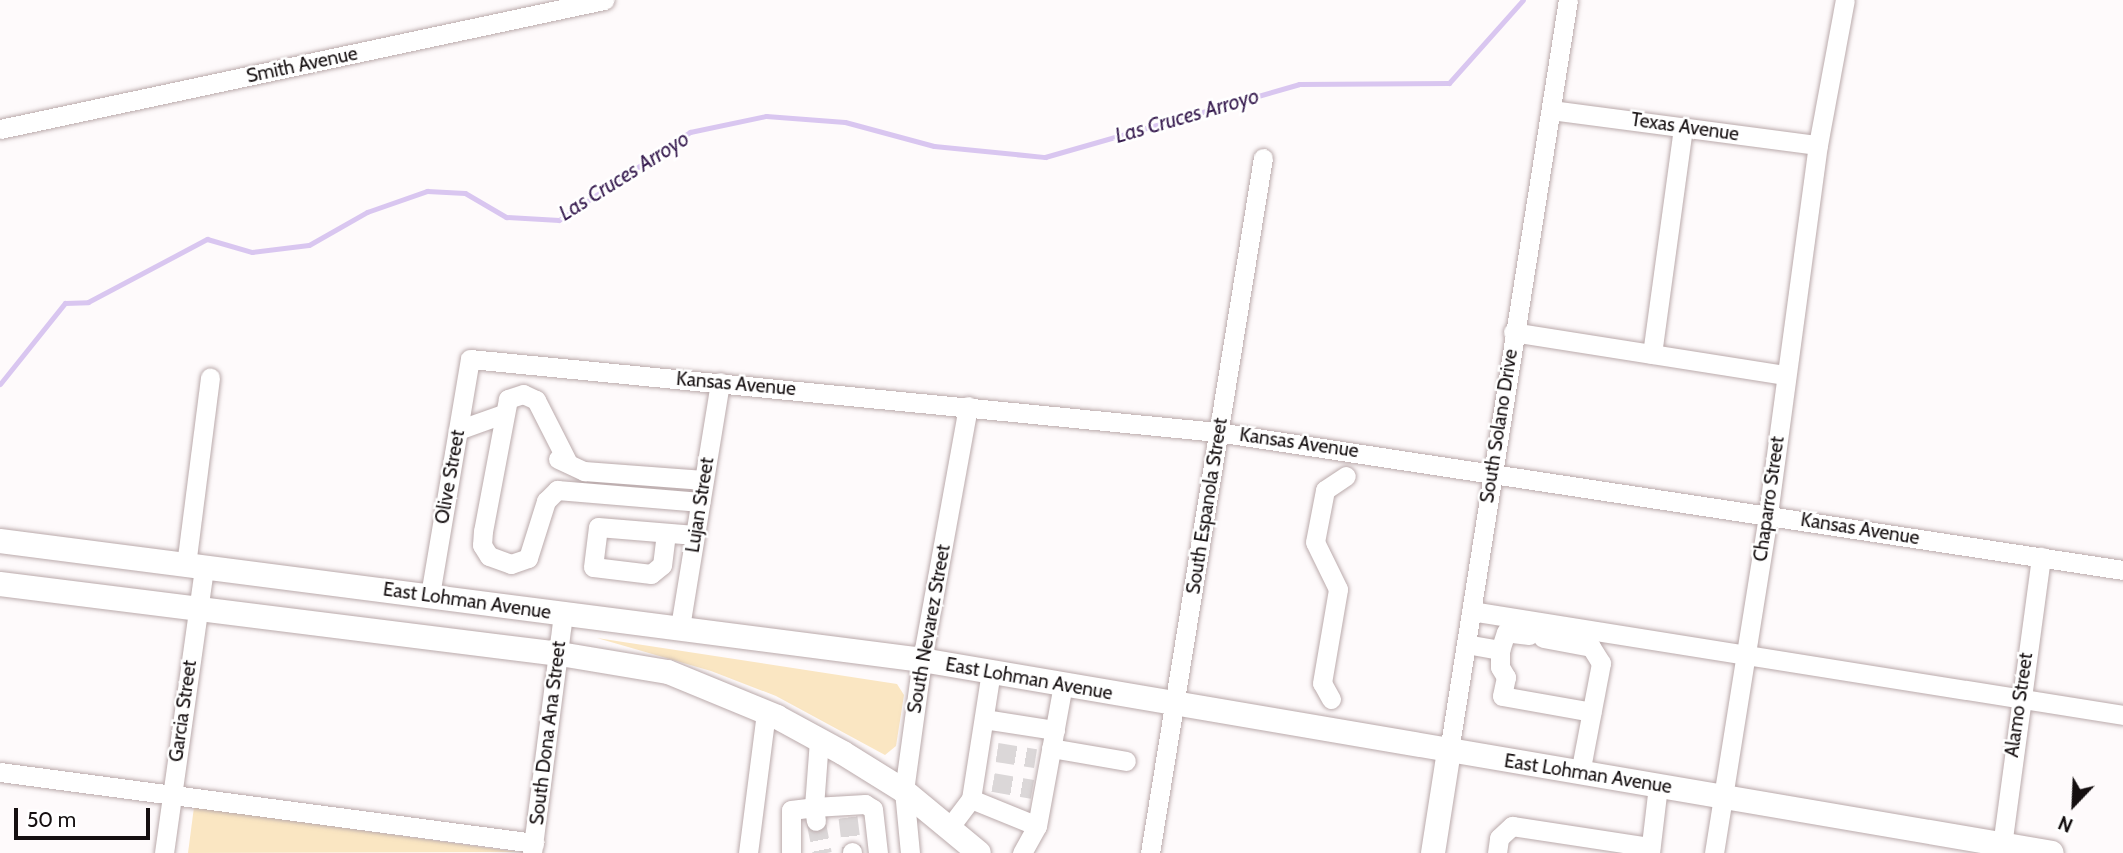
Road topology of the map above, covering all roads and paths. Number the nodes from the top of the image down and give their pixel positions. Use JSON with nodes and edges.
{"nodes":[{"id":1,"x":604,"y":0,"type":"edge"},
{"id":2,"x":1568,"y":0,"type":"edge"},
{"id":3,"x":1845,"y":0,"type":"edge"},
{"id":4,"x":1551,"y":110,"type":"junction"},
{"id":5,"x":1683,"y":127,"type":"junction"},
{"id":6,"x":0,"y":130,"type":"edge"},
{"id":7,"x":1818,"y":145,"type":"junction"},
{"id":8,"x":1264,"y":158,"type":"dead end"},
{"id":9,"x":1513,"y":332,"type":"junction"},
{"id":10,"x":1652,"y":354,"type":"junction"},
{"id":11,"x":470,"y":359,"type":"joint"},
{"id":12,"x":1786,"y":375,"type":"junction"},
{"id":13,"x":210,"y":378,"type":"dead end"},
{"id":14,"x":720,"y":382,"type":"junction"},
{"id":15,"x":968,"y":406,"type":"junction"},
{"id":16,"x":503,"y":414,"type":"junction"},
{"id":17,"x":458,"y":430,"type":"junction"},
{"id":18,"x":1217,"y":432,"type":"junction"},
{"id":19,"x":1492,"y":472,"type":"junction"},
{"id":20,"x":1346,"y":476,"type":"dead end"},
{"id":21,"x":704,"y":480,"type":"junction"},
{"id":22,"x":700,"y":502,"type":"junction"},
{"id":23,"x":1768,"y":514,"type":"junction"},
{"id":24,"x":666,"y":533,"type":"dead end"},
{"id":25,"x":695,"y":535,"type":"junction"},
{"id":26,"x":5,"y":542,"type":"edge"},
{"id":27,"x":2041,"y":557,"type":"junction"},
{"id":28,"x":195,"y":567,"type":"junction"},
{"id":29,"x":2123,"y":570,"type":"edge"},
{"id":30,"x":0,"y":584,"type":"edge"},
{"id":31,"x":430,"y":595,"type":"junction"},
{"id":32,"x":197,"y":607,"type":"junction"},
{"id":33,"x":1471,"y":611,"type":"junction"},
{"id":34,"x":563,"y":613,"type":"junction"},
{"id":35,"x":680,"y":627,"type":"junction"},
{"id":36,"x":1503,"y":641,"type":"junction"},
{"id":37,"x":1466,"y":644,"type":"junction"},
{"id":38,"x":560,"y":654,"type":"junction"},
{"id":39,"x":1746,"y":654,"type":"junction"},
{"id":40,"x":922,"y":660,"type":"junction"},
{"id":41,"x":992,"y":672,"type":"junction"},
{"id":42,"x":1063,"y":685,"type":"junction"},
{"id":43,"x":1331,"y":699,"type":"dead end"},
{"id":44,"x":2018,"y":701,"type":"junction"},
{"id":45,"x":1177,"y":704,"type":"junction"},
{"id":46,"x":766,"y":712,"type":"junction"},
{"id":47,"x":1591,"y":712,"type":"junction"},
{"id":48,"x":2123,"y":715,"type":"edge"},
{"id":49,"x":984,"y":719,"type":"junction"},
{"id":50,"x":819,"y":740,"type":"junction"},
{"id":51,"x":1048,"y":749,"type":"junction"},
{"id":52,"x":1449,"y":751,"type":"junction"},
{"id":53,"x":1126,"y":761,"type":"dead end"},
{"id":54,"x":0,"y":772,"type":"edge"},
{"id":55,"x":1580,"y":773,"type":"junction"},
{"id":56,"x":1658,"y":786,"type":"junction"},
{"id":57,"x":904,"y":791,"type":"junction"},
{"id":58,"x":172,"y":794,"type":"junction"},
{"id":59,"x":1724,"y":794,"type":"junction"},
{"id":60,"x":971,"y":799,"type":"junction"},
{"id":61,"x":815,"y":814,"type":"junction"},
{"id":62,"x":1037,"y":826,"type":"junction"},
{"id":63,"x":949,"y":828,"type":"junction"},
{"id":64,"x":533,"y":848,"type":"edge"},
{"id":65,"x":2001,"y":849,"type":"edge"},
{"id":66,"x":1650,"y":850,"type":"edge"},
{"id":67,"x":164,"y":853,"type":"edge"},
{"id":68,"x":748,"y":853,"type":"edge"},
{"id":69,"x":790,"y":853,"type":"edge"},
{"id":70,"x":878,"y":853,"type":"edge"},
{"id":71,"x":910,"y":853,"type":"edge"},
{"id":72,"x":979,"y":853,"type":"edge"},
{"id":73,"x":1022,"y":853,"type":"edge"},
{"id":74,"x":1150,"y":853,"type":"edge"},
{"id":75,"x":1433,"y":853,"type":"edge"},
{"id":76,"x":1497,"y":853,"type":"edge"},
{"id":77,"x":1714,"y":853,"type":"edge"},
{"id":78,"x":2052,"y":853,"type":"edge"}],
"edges":[{"from":1,"to":6,"type":"street","name":"Smith Avenue"},
{"from":2,"to":4,"type":"street","name":"South Solano Drive"},
{"from":3,"to":7,"type":"street","name":"Chaparro Street"},
{"from":4,"to":5,"type":"street","name":"Texas Avenue"},
{"from":4,"to":9,"type":"street","name":"South Solano Drive"},
{"from":5,"to":7,"type":"street","name":"Texas Avenue"},
{"from":5,"to":10,"type":"street"},
{"from":7,"to":12,"type":"street","name":"Chaparro Street"},
{"from":8,"to":18,"type":"street","name":"South Espanola Street"},
{"from":9,"to":10,"type":"street"},
{"from":9,"to":19,"type":"street","name":"South Solano Drive"},
{"from":10,"to":12,"type":"street"},
{"from":11,"to":14,"type":"street","name":"Kansas Avenue"},
{"from":11,"to":17,"type":"street","name":"Olive Street"},
{"from":12,"to":23,"type":"street","name":"Chaparro Street"},
{"from":13,"to":28,"type":"street","name":"Garcia Street"},
{"from":14,"to":15,"type":"street","name":"Kansas Avenue"},
{"from":14,"to":21,"type":"street","name":"Lujan Street"},
{"from":15,"to":18,"type":"street","name":"Kansas Avenue"},
{"from":15,"to":40,"type":"street","name":"South Nevarez Street"},
{"from":16,"to":17,"type":"street"},
{"from":16,"to":21,"type":"street"},
{"from":16,"to":22,"type":"street"},
{"from":17,"to":31,"type":"street","name":"Olive Street"},
{"from":18,"to":19,"type":"street","name":"Kansas Avenue"},
{"from":18,"to":45,"type":"street","name":"South Espanola Street"},
{"from":19,"to":23,"type":"street","name":"Kansas Avenue"},
{"from":19,"to":33,"type":"street","name":"South Solano Drive"},
{"from":20,"to":43,"type":"street"},
{"from":21,"to":22,"type":"street","name":"Lujan Street"},
{"from":22,"to":25,"type":"street","name":"Lujan Street"},
{"from":23,"to":27,"type":"street","name":"Kansas Avenue"},
{"from":23,"to":39,"type":"street","name":"Chaparro Street"},
{"from":24,"to":25,"type":"street"},
{"from":25,"to":35,"type":"street","name":"Lujan Street"},
{"from":26,"to":28,"type":"main road","name":"East Lohman Avenue"},
{"from":27,"to":29,"type":"street","name":"Kansas Avenue"},
{"from":27,"to":44,"type":"street","name":"Alamo Street"},
{"from":28,"to":31,"type":"main road","name":"East Lohman Avenue"},
{"from":28,"to":32,"type":"street","name":"Garcia Street"},
{"from":30,"to":32,"type":"main road","name":"East Lohman Avenue"},
{"from":31,"to":34,"type":"main road","name":"East Lohman Avenue"},
{"from":32,"to":38,"type":"main road","name":"East Lohman Avenue"},
{"from":32,"to":58,"type":"street","name":"Garcia Street"},
{"from":33,"to":37,"type":"street","name":"South Solano Drive"},
{"from":33,"to":39,"type":"street"},
{"from":34,"to":35,"type":"main road","name":"East Lohman Avenue"},
{"from":34,"to":38,"type":"street","name":"South Dona Ana Street"},
{"from":35,"to":40,"type":"main road","name":"East Lohman Avenue"},
{"from":36,"to":37,"type":"street"},
{"from":36,"to":47,"type":"street"},
{"from":36,"to":47,"type":"street"},
{"from":37,"to":52,"type":"street","name":"South Solano Drive"},
{"from":38,"to":46,"type":"main road","name":"East Lohman Avenue"},
{"from":38,"to":64,"type":"street","name":"South Dona Ana Street"},
{"from":39,"to":44,"type":"street"},
{"from":39,"to":59,"type":"street","name":"Chaparro Street"},
{"from":40,"to":41,"type":"main road","name":"East Lohman Avenue"},
{"from":40,"to":57,"type":"street","name":"South Nevarez Street"},
{"from":41,"to":42,"type":"main road","name":"East Lohman Avenue"},
{"from":41,"to":49,"type":"street"},
{"from":42,"to":45,"type":"main road","name":"East Lohman Avenue"},
{"from":42,"to":51,"type":"street"},
{"from":44,"to":48,"type":"street"},
{"from":44,"to":65,"type":"street","name":"Alamo Street"},
{"from":45,"to":52,"type":"main road","name":"East Lohman Avenue"},
{"from":45,"to":74,"type":"street","name":"South Espanola Street"},
{"from":46,"to":50,"type":"main road","name":"East Lohman Avenue"},
{"from":46,"to":68,"type":"street"},
{"from":47,"to":55,"type":"street"},
{"from":49,"to":51,"type":"street"},
{"from":49,"to":60,"type":"street"},
{"from":50,"to":57,"type":"main road","name":"East Lohman Avenue"},
{"from":50,"to":61,"type":"street"},
{"from":51,"to":53,"type":"street"},
{"from":51,"to":62,"type":"street"},
{"from":52,"to":55,"type":"main road","name":"East Lohman Avenue"},
{"from":52,"to":75,"type":"main road","name":"South Solano Drive"},
{"from":54,"to":58,"type":"street"},
{"from":55,"to":56,"type":"main road","name":"East Lohman Avenue"},
{"from":56,"to":59,"type":"main road","name":"East Lohman Avenue"},
{"from":56,"to":66,"type":"street"},
{"from":57,"to":63,"type":"main road","name":"East Lohman Avenue"},
{"from":57,"to":71,"type":"street","name":"South Nevarez Street"},
{"from":58,"to":64,"type":"street"},
{"from":58,"to":67,"type":"street","name":"Garcia Street"},
{"from":59,"to":65,"type":"main road","name":"East Lohman Avenue"},
{"from":59,"to":77,"type":"street","name":"Chaparro Street"},
{"from":60,"to":62,"type":"street"},
{"from":60,"to":63,"type":"street"},
{"from":61,"to":69,"type":"street"},
{"from":61,"to":70,"type":"street"},
{"from":62,"to":73,"type":"street"},
{"from":63,"to":72,"type":"main road","name":"East Lohman Avenue"},
{"from":65,"to":78,"type":"main road","name":"East Lohman Avenue"},
{"from":66,"to":76,"type":"street"}]}
